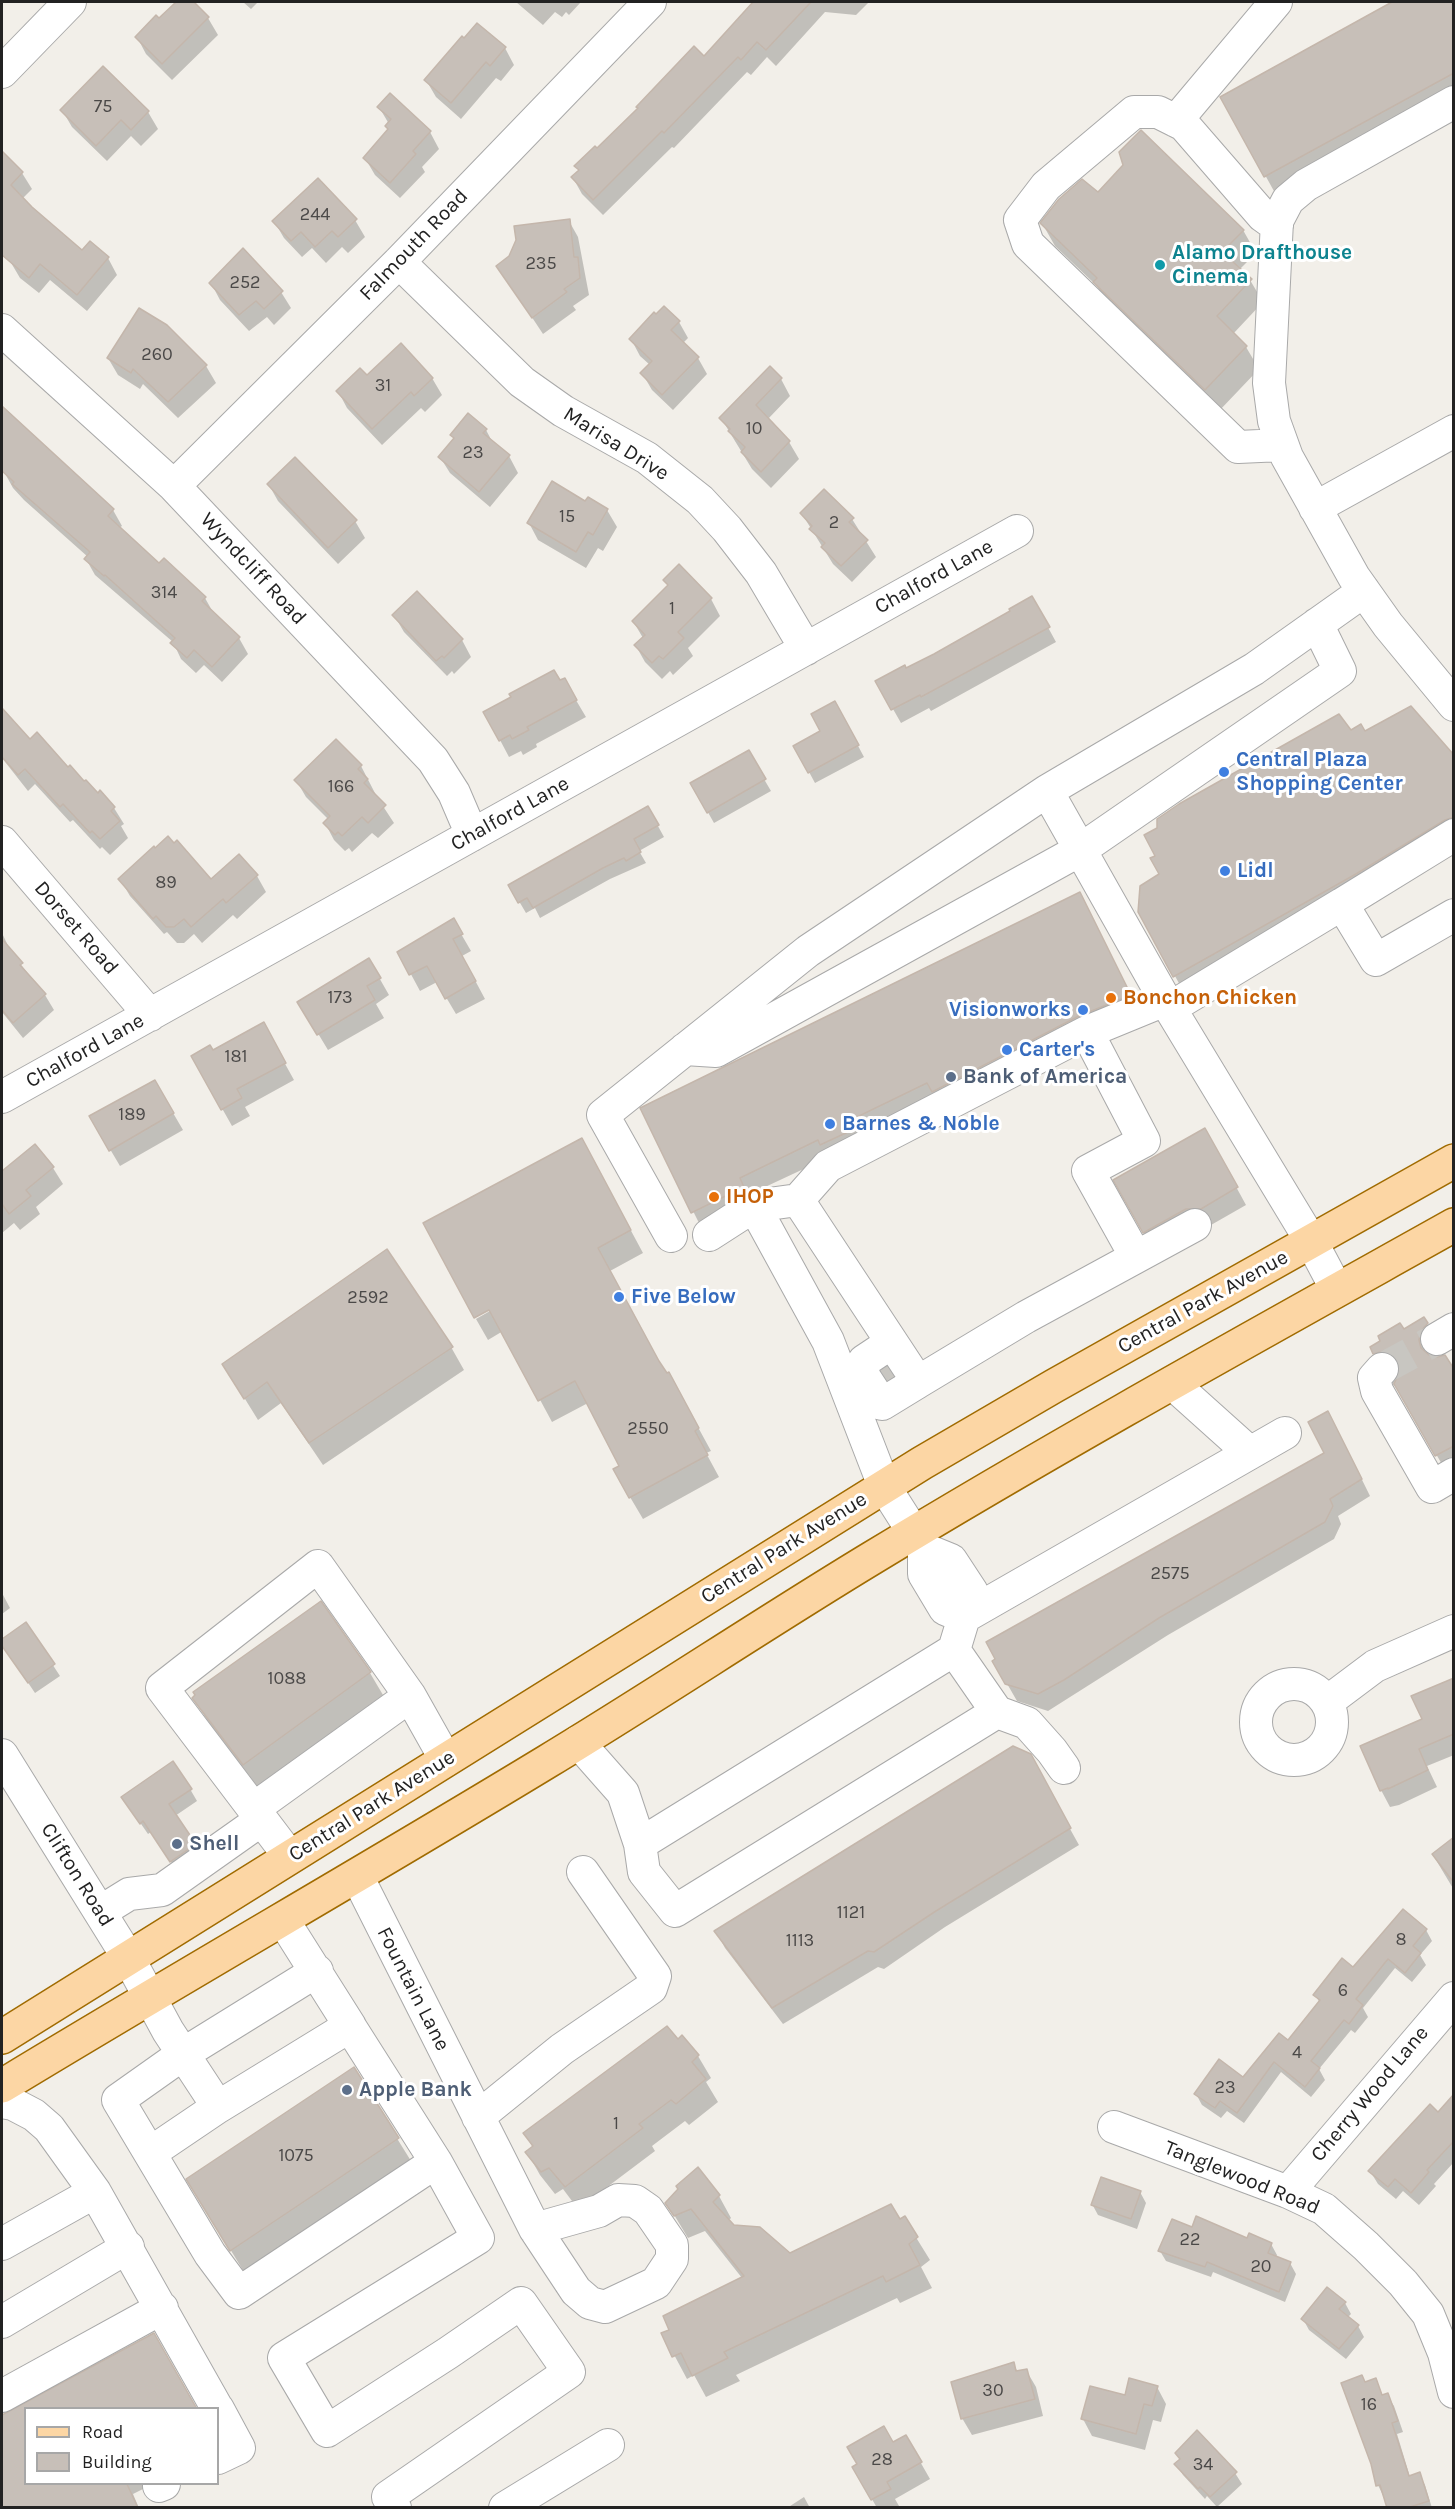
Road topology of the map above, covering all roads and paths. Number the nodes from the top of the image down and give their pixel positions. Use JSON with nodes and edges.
{"nodes":[{"id":1,"x":70,"y":2,"type":"edge"},
{"id":2,"x":650,"y":2,"type":"edge"},
{"id":3,"x":1276,"y":2,"type":"edge"},
{"id":4,"x":2,"y":72,"type":"edge"},
{"id":5,"x":1454,"y":102,"type":"edge"},
{"id":6,"x":1176,"y":121,"type":"junction"},
{"id":7,"x":1277,"y":225,"type":"junction"},
{"id":8,"x":399,"y":262,"type":"junction"},
{"id":9,"x":2,"y":330,"type":"edge"},
{"id":10,"x":1454,"y":431,"type":"edge"},
{"id":11,"x":1282,"y":445,"type":"junction"},
{"id":12,"x":174,"y":486,"type":"junction"},
{"id":13,"x":1315,"y":508,"type":"junction"},
{"id":14,"x":1017,"y":531,"type":"dead end"},
{"id":15,"x":1365,"y":591,"type":"junction"},
{"id":16,"x":1317,"y":624,"type":"junction"},
{"id":17,"x":806,"y":649,"type":"junction"},
{"id":18,"x":1454,"y":705,"type":"edge"},
{"id":19,"x":1047,"y":791,"type":"junction"},
{"id":20,"x":472,"y":835,"type":"junction"},
{"id":21,"x":1454,"y":835,"type":"edge"},
{"id":22,"x":2,"y":842,"type":"edge"},
{"id":23,"x":1080,"y":850,"type":"junction"},
{"id":24,"x":1342,"y":904,"type":"junction"},
{"id":25,"x":1454,"y":915,"type":"edge"},
{"id":26,"x":1167,"y":1004,"type":"junction"},
{"id":27,"x":150,"y":1015,"type":"junction"},
{"id":28,"x":1087,"y":1032,"type":"junction"},
{"id":29,"x":685,"y":1049,"type":"junction"},
{"id":30,"x":2,"y":1097,"type":"edge"},
{"id":31,"x":1454,"y":1161,"type":"edge"},
{"id":32,"x":798,"y":1200,"type":"junction"},
{"id":33,"x":754,"y":1206,"type":"junction"},
{"id":34,"x":1195,"y":1225,"type":"dead end"},
{"id":35,"x":1454,"y":1225,"type":"edge"},
{"id":36,"x":709,"y":1235,"type":"dead end"},
{"id":37,"x":671,"y":1236,"type":"dead end"},
{"id":38,"x":1311,"y":1241,"type":"junction"},
{"id":39,"x":1136,"y":1257,"type":"junction"},
{"id":40,"x":1337,"y":1290,"type":"junction"},
{"id":41,"x":1382,"y":1370,"type":"dead end"},
{"id":42,"x":1172,"y":1383,"type":"junction"},
{"id":43,"x":1285,"y":1433,"type":"dead end"},
{"id":44,"x":1250,"y":1453,"type":"junction"},
{"id":45,"x":1454,"y":1474,"type":"edge"},
{"id":46,"x":884,"y":1486,"type":"junction"},
{"id":47,"x":919,"y":1540,"type":"junction"},
{"id":48,"x":964,"y":1617,"type":"junction"},
{"id":49,"x":1454,"y":1631,"type":"edge"},
{"id":50,"x":954,"y":1650,"type":"junction"},
{"id":51,"x":410,"y":1696,"type":"junction"},
{"id":52,"x":1327,"y":1702,"type":"dead end"},
{"id":53,"x":997,"y":1712,"type":"junction"},
{"id":54,"x":578,"y":1742,"type":"junction"},
{"id":55,"x":2,"y":1755,"type":"edge"},
{"id":56,"x":446,"y":1760,"type":"junction"},
{"id":57,"x":1064,"y":1768,"type":"dead end"},
{"id":58,"x":257,"y":1814,"type":"junction"},
{"id":59,"x":230,"y":1843,"type":"junction"},
{"id":60,"x":640,"y":1844,"type":"junction"},
{"id":61,"x":290,"y":1857,"type":"junction"},
{"id":62,"x":583,"y":1872,"type":"dead end"},
{"id":63,"x":357,"y":1876,"type":"junction"},
{"id":64,"x":255,"y":1879,"type":"junction"},
{"id":65,"x":162,"y":1890,"type":"junction"},
{"id":66,"x":100,"y":1912,"type":"junction"},
{"id":67,"x":283,"y":1920,"type":"junction"},
{"id":68,"x":187,"y":1922,"type":"junction"},
{"id":69,"x":129,"y":1959,"type":"junction"},
{"id":70,"x":317,"y":1971,"type":"junction"},
{"id":71,"x":148,"y":1996,"type":"junction"},
{"id":72,"x":1454,"y":1998,"type":"edge"},
{"id":73,"x":349,"y":2025,"type":"junction"},
{"id":74,"x":2,"y":2037,"type":"edge"},
{"id":75,"x":183,"y":2054,"type":"junction"},
{"id":76,"x":2,"y":2086,"type":"edge"},
{"id":77,"x":2,"y":2102,"type":"edge"},
{"id":78,"x":218,"y":2107,"type":"junction"},
{"id":79,"x":478,"y":2117,"type":"junction"},
{"id":80,"x":1114,"y":2127,"type":"dead end"},
{"id":81,"x":150,"y":2153,"type":"junction"},
{"id":82,"x":436,"y":2162,"type":"junction"},
{"id":83,"x":95,"y":2192,"type":"junction"},
{"id":84,"x":1288,"y":2192,"type":"junction"},
{"id":85,"x":535,"y":2229,"type":"dead end"},
{"id":86,"x":2,"y":2244,"type":"edge"},
{"id":87,"x":128,"y":2247,"type":"junction"},
{"id":88,"x":162,"y":2308,"type":"junction"},
{"id":89,"x":2,"y":2322,"type":"edge"},
{"id":90,"x":1454,"y":2392,"type":"edge"},
{"id":91,"x":2,"y":2396,"type":"edge"},
{"id":92,"x":216,"y":2407,"type":"edge"},
{"id":93,"x":219,"y":2413,"type":"edge"},
{"id":94,"x":608,"y":2445,"type":"dead end"},
{"id":95,"x":219,"y":2458,"type":"edge"},
{"id":96,"x":395,"y":2508,"type":"edge"},
{"id":97,"x":505,"y":2508,"type":"edge"}],
"edges":[{"from":1,"to":4,"type":"street"},
{"from":2,"to":8,"type":"street","name":"Falmouth Road"},
{"from":3,"to":6,"type":"street"},
{"from":5,"to":7,"type":"street"},
{"from":6,"to":7,"type":"street"},
{"from":6,"to":11,"type":"street"},
{"from":7,"to":11,"type":"street"},
{"from":8,"to":12,"type":"street","name":"Falmouth Road"},
{"from":8,"to":17,"type":"street","name":"Marisa Drive"},
{"from":9,"to":12,"type":"street","name":"Wyndcliff Road"},
{"from":10,"to":13,"type":"street"},
{"from":11,"to":13,"type":"street"},
{"from":12,"to":20,"type":"street","name":"Wyndcliff Road"},
{"from":13,"to":15,"type":"street"},
{"from":14,"to":17,"type":"street","name":"Chalford Lane"},
{"from":15,"to":16,"type":"street"},
{"from":15,"to":18,"type":"street"},
{"from":16,"to":19,"type":"street"},
{"from":16,"to":23,"type":"street"},
{"from":17,"to":20,"type":"street","name":"Chalford Lane"},
{"from":19,"to":23,"type":"street"},
{"from":19,"to":29,"type":"street"},
{"from":20,"to":27,"type":"street","name":"Chalford Lane"},
{"from":21,"to":24,"type":"street"},
{"from":22,"to":27,"type":"street","name":"Dorset Road"},
{"from":23,"to":26,"type":"street"},
{"from":23,"to":29,"type":"street"},
{"from":24,"to":25,"type":"street"},
{"from":24,"to":26,"type":"street"},
{"from":26,"to":28,"type":"street"},
{"from":26,"to":38,"type":"street"},
{"from":27,"to":30,"type":"street","name":"Chalford Lane"},
{"from":28,"to":32,"type":"street"},
{"from":28,"to":39,"type":"street"},
{"from":29,"to":37,"type":"street"},
{"from":31,"to":38,"type":"main road","name":"Central Park Avenue"},
{"from":32,"to":33,"type":"street"},
{"from":32,"to":39,"type":"street"},
{"from":33,"to":36,"type":"street"},
{"from":33,"to":46,"type":"street"},
{"from":34,"to":39,"type":"street"},
{"from":35,"to":40,"type":"main road"},
{"from":38,"to":40,"type":"street"},
{"from":38,"to":46,"type":"main road","name":"Central Park Avenue"},
{"from":40,"to":42,"type":"main road"},
{"from":41,"to":45,"type":"street"},
{"from":42,"to":44,"type":"street"},
{"from":42,"to":47,"type":"main road"},
{"from":43,"to":44,"type":"street"},
{"from":44,"to":48,"type":"street"},
{"from":46,"to":47,"type":"street"},
{"from":46,"to":56,"type":"main road","name":"Central Park Avenue"},
{"from":47,"to":48,"type":"street"},
{"from":47,"to":54,"type":"main road"},
{"from":48,"to":50,"type":"street"},
{"from":49,"to":52,"type":"street"},
{"from":50,"to":53,"type":"street"},
{"from":50,"to":60,"type":"street"},
{"from":51,"to":56,"type":"street"},
{"from":51,"to":58,"type":"street"},
{"from":51,"to":58,"type":"street"},
{"from":53,"to":57,"type":"street"},
{"from":53,"to":60,"type":"street"},
{"from":54,"to":60,"type":"street"},
{"from":54,"to":63,"type":"main road"},
{"from":55,"to":66,"type":"street","name":"Clifton Road"},
{"from":56,"to":61,"type":"main road","name":"Central Park Avenue"},
{"from":58,"to":59,"type":"street"},
{"from":58,"to":61,"type":"street"},
{"from":59,"to":64,"type":"street"},
{"from":59,"to":65,"type":"street"},
{"from":61,"to":64,"type":"main road","name":"Central Park Avenue"},
{"from":62,"to":79,"type":"street"},
{"from":63,"to":67,"type":"main road"},
{"from":63,"to":79,"type":"street","name":"Fountain Lane"},
{"from":64,"to":68,"type":"main road","name":"Central Park Avenue"},
{"from":65,"to":66,"type":"street"},
{"from":65,"to":68,"type":"street"},
{"from":66,"to":69,"type":"street","name":"Clifton Road"},
{"from":67,"to":70,"type":"street"},
{"from":67,"to":71,"type":"main road"},
{"from":68,"to":69,"type":"main road","name":"Central Park Avenue"},
{"from":69,"to":71,"type":"street","name":"Clifton Road"},
{"from":69,"to":74,"type":"main road","name":"Central Park Avenue"},
{"from":70,"to":73,"type":"street"},
{"from":70,"to":75,"type":"street"},
{"from":71,"to":75,"type":"street","name":"Clifton Road"},
{"from":71,"to":76,"type":"main road"},
{"from":72,"to":84,"type":"street","name":"Cherry Wood Lane"},
{"from":73,"to":78,"type":"street"},
{"from":73,"to":82,"type":"street"},
{"from":75,"to":78,"type":"street","name":"Clifton Road"},
{"from":75,"to":81,"type":"street"},
{"from":77,"to":83,"type":"street"},
{"from":78,"to":81,"type":"street"},
{"from":79,"to":85,"type":"street","name":"Fountain Lane"},
{"from":80,"to":84,"type":"street","name":"Tanglewood Road"},
{"from":81,"to":82,"type":"street"},
{"from":82,"to":96,"type":"street"},
{"from":83,"to":86,"type":"street"},
{"from":83,"to":87,"type":"street"},
{"from":84,"to":90,"type":"street","name":"Tanglewood Road"},
{"from":87,"to":88,"type":"street"},
{"from":87,"to":89,"type":"street"},
{"from":88,"to":91,"type":"street"},
{"from":88,"to":92,"type":"street"},
{"from":93,"to":95,"type":"street"},
{"from":94,"to":97,"type":"street"}]}
